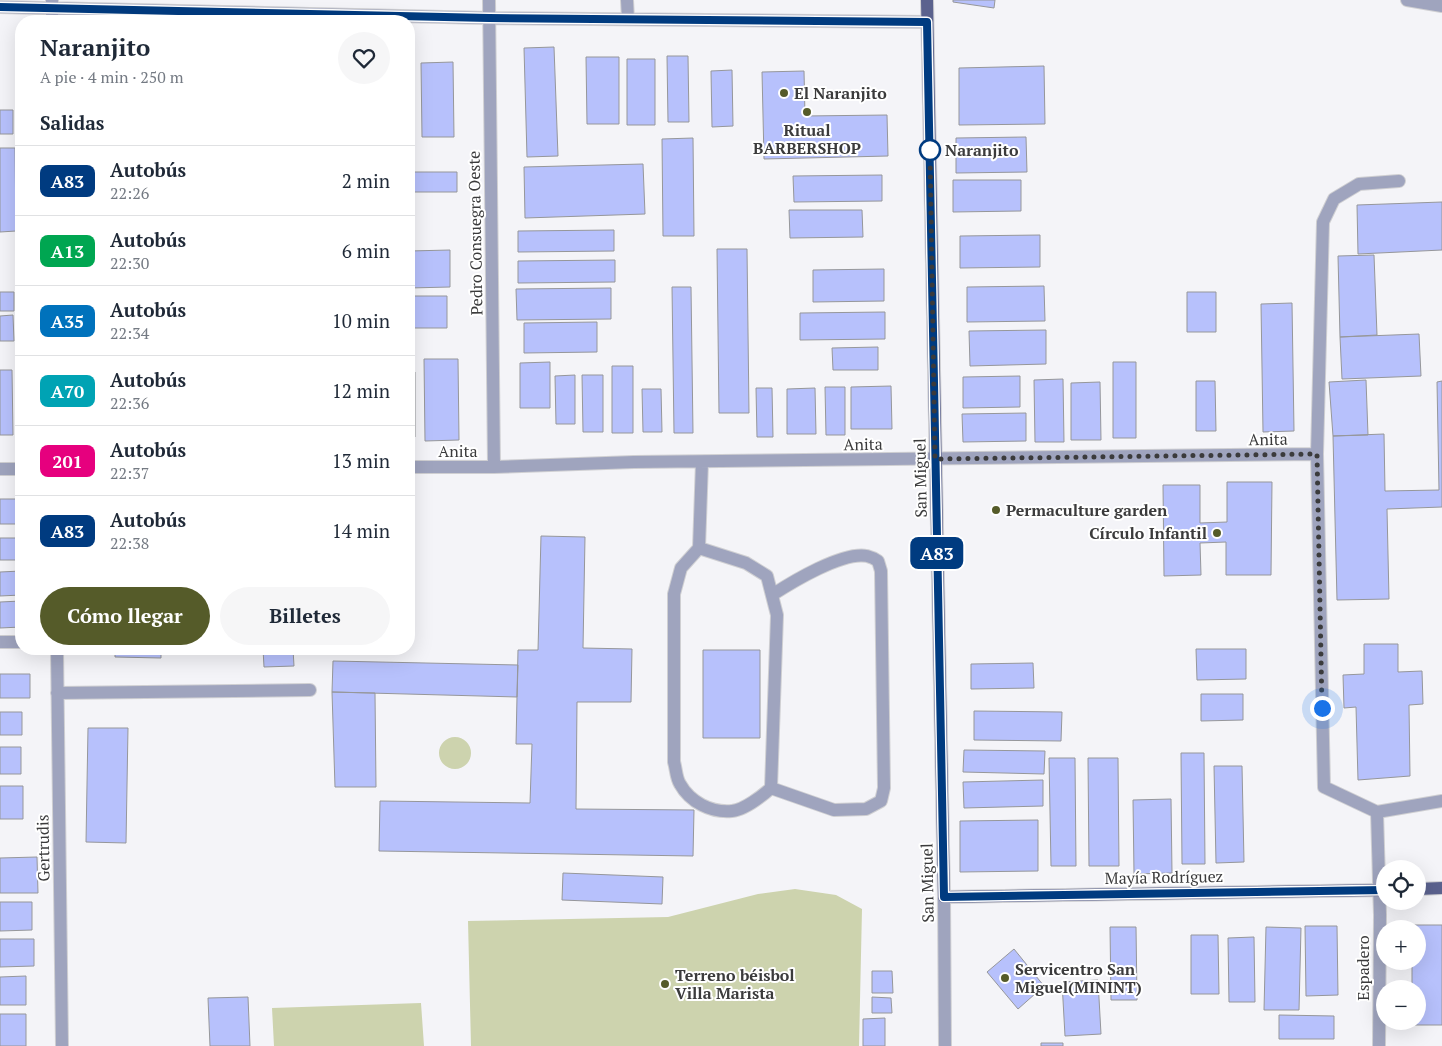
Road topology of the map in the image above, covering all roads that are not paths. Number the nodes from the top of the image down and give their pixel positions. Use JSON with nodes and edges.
{"nodes":[{"id":1,"x":489,"y":0,"type":"edge"},
{"id":2,"x":627,"y":0,"type":"edge"},
{"id":3,"x":927,"y":0,"type":"edge"},
{"id":4,"x":1407,"y":0,"type":"edge"},
{"id":5,"x":52,"y":4,"type":"edge"},
{"id":6,"x":1442,"y":6,"type":"edge"},
{"id":7,"x":0,"y":7,"type":"edge"},
{"id":8,"x":395,"y":15,"type":"edge"},
{"id":9,"x":415,"y":16,"type":"edge"},
{"id":10,"x":489,"y":18,"type":"junction"},
{"id":11,"x":628,"y":19,"type":"junction"},
{"id":12,"x":927,"y":22,"type":"junction"},
{"id":13,"x":1399,"y":181,"type":"dead end"},
{"id":14,"x":1317,"y":454,"type":"junction"},
{"id":15,"x":935,"y":459,"type":"junction"},
{"id":16,"x":702,"y":462,"type":"junction"},
{"id":17,"x":415,"y":467,"type":"edge"},
{"id":18,"x":494,"y":467,"type":"junction"},
{"id":19,"x":0,"y":469,"type":"edge"},
{"id":20,"x":15,"y":469,"type":"edge"},
{"id":21,"x":699,"y":548,"type":"junction"},
{"id":22,"x":772,"y":595,"type":"junction"},
{"id":23,"x":0,"y":642,"type":"edge"},
{"id":24,"x":15,"y":642,"type":"edge"},
{"id":25,"x":57,"y":655,"type":"edge"},
{"id":26,"x":310,"y":690,"type":"dead end"},
{"id":27,"x":57,"y":693,"type":"junction"},
{"id":28,"x":771,"y":788,"type":"junction"},
{"id":29,"x":1442,"y":801,"type":"edge"},
{"id":30,"x":1377,"y":812,"type":"junction"},
{"id":31,"x":1380,"y":860,"type":"edge"},
{"id":32,"x":1442,"y":888,"type":"edge"},
{"id":33,"x":1426,"y":889,"type":"edge"},
{"id":34,"x":1376,"y":890,"type":"edge"},
{"id":35,"x":944,"y":897,"type":"junction"},
{"id":36,"x":1382,"y":910,"type":"edge"},
{"id":37,"x":62,"y":1046,"type":"edge"},
{"id":38,"x":945,"y":1046,"type":"edge"},
{"id":39,"x":1379,"y":1046,"type":"edge"}],
"edges":[{"from":1,"to":10,"type":"street","name":"Pedro Consuegra Oeste"},
{"from":2,"to":11,"type":"street"},
{"from":3,"to":12,"type":"main road","name":"San Miguel"},
{"from":4,"to":6,"type":"street"},
{"from":5,"to":7,"type":"street"},
{"from":5,"to":8,"type":"street"},
{"from":9,"to":10,"type":"street"},
{"from":10,"to":11,"type":"street"},
{"from":10,"to":18,"type":"street","name":"Pedro Consuegra Oeste"},
{"from":11,"to":12,"type":"street"},
{"from":12,"to":15,"type":"main road","name":"San Miguel"},
{"from":13,"to":14,"type":"street"},
{"from":14,"to":15,"type":"street","name":"Anita"},
{"from":14,"to":30,"type":"street"},
{"from":15,"to":16,"type":"street","name":"Anita"},
{"from":15,"to":35,"type":"main road","name":"San Miguel"},
{"from":16,"to":18,"type":"street","name":"Anita"},
{"from":16,"to":21,"type":"street"},
{"from":17,"to":18,"type":"street","name":"Anita"},
{"from":19,"to":20,"type":"street"},
{"from":21,"to":22,"type":"street"},
{"from":21,"to":28,"type":"street"},
{"from":22,"to":28,"type":"street"},
{"from":22,"to":28,"type":"street"},
{"from":23,"to":24,"type":"street"},
{"from":25,"to":27,"type":"street","name":"Gertrudis"},
{"from":26,"to":27,"type":"street"},
{"from":27,"to":37,"type":"street","name":"Gertrudis"},
{"from":29,"to":30,"type":"street"},
{"from":30,"to":31,"type":"street","name":"Espadero"},
{"from":32,"to":33,"type":"main road"},
{"from":34,"to":35,"type":"main road","name":"Mayía Rodríguez"},
{"from":35,"to":38,"type":"street","name":"San Miguel"},
{"from":36,"to":39,"type":"street","name":"Espadero"}]}
